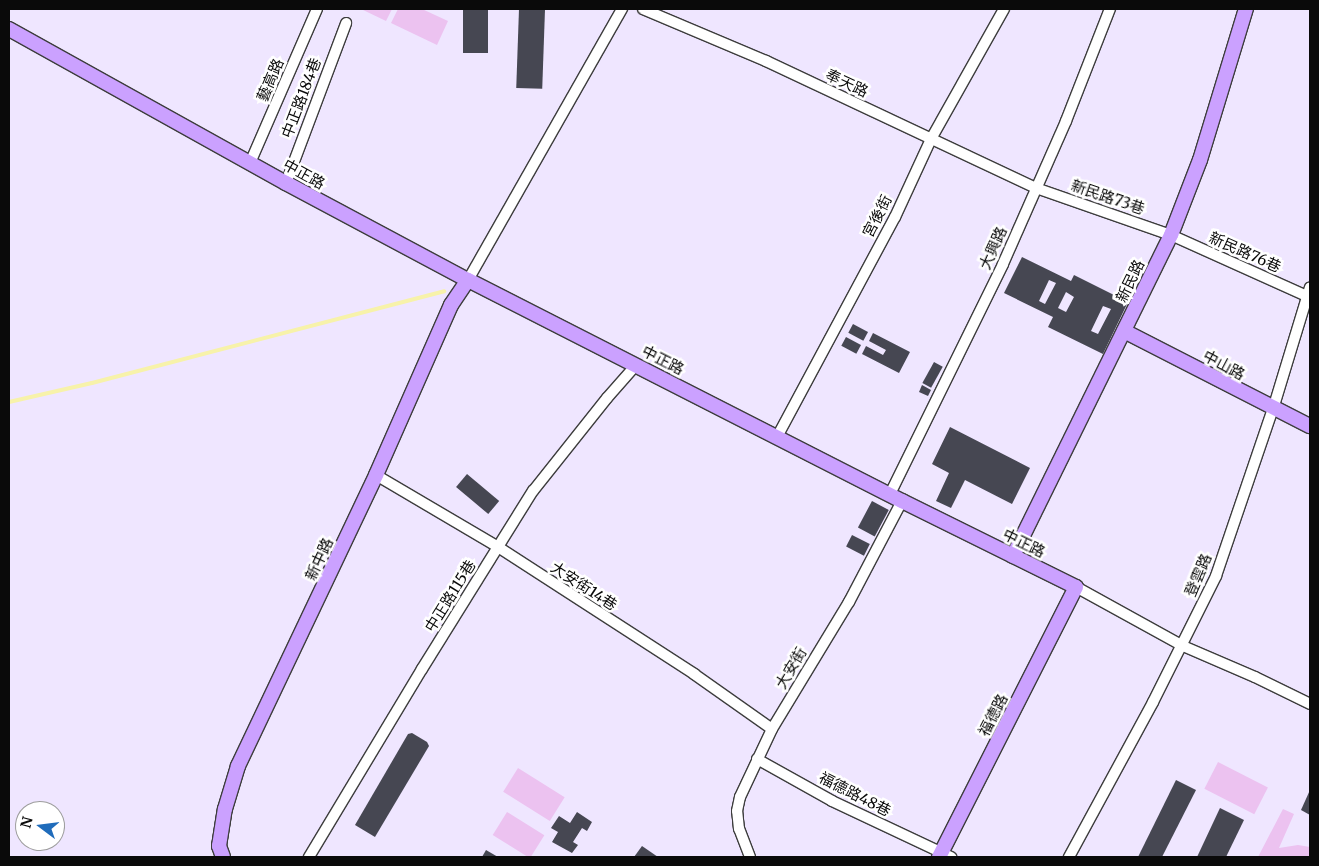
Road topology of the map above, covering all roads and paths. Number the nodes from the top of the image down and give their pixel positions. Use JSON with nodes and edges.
{"nodes":[{"id":1,"x":317,"y":9,"type":"edge"},
{"id":2,"x":622,"y":9,"type":"edge"},
{"id":3,"x":643,"y":9,"type":"edge"},
{"id":4,"x":1004,"y":9,"type":"edge"},
{"id":5,"x":1110,"y":9,"type":"edge"},
{"id":6,"x":1246,"y":9,"type":"edge"},
{"id":7,"x":346,"y":23,"type":"dead end"},
{"id":8,"x":9,"y":28,"type":"edge"},
{"id":9,"x":931,"y":139,"type":"junction"},
{"id":10,"x":250,"y":163,"type":"junction"},
{"id":11,"x":286,"y":183,"type":"junction"},
{"id":12,"x":1036,"y":188,"type":"junction"},
{"id":13,"x":1171,"y":235,"type":"junction"},
{"id":14,"x":468,"y":280,"type":"junction"},
{"id":15,"x":1309,"y":291,"type":"edge"},
{"id":16,"x":1124,"y":331,"type":"junction"},
{"id":17,"x":636,"y":365,"type":"junction"},
{"id":18,"x":1273,"y":409,"type":"junction"},
{"id":19,"x":1310,"y":426,"type":"edge"},
{"id":20,"x":777,"y":437,"type":"junction"},
{"id":21,"x":376,"y":475,"type":"junction"},
{"id":22,"x":890,"y":494,"type":"junction"},
{"id":23,"x":902,"y":501,"type":"junction"},
{"id":24,"x":498,"y":547,"type":"junction"},
{"id":25,"x":1014,"y":556,"type":"junction"},
{"id":26,"x":1076,"y":587,"type":"junction"},
{"id":27,"x":1183,"y":646,"type":"junction"},
{"id":28,"x":1310,"y":704,"type":"edge"},
{"id":29,"x":772,"y":729,"type":"junction"},
{"id":30,"x":757,"y":759,"type":"junction"},
{"id":31,"x":944,"y":856,"type":"edge"},
{"id":32,"x":223,"y":857,"type":"edge"},
{"id":33,"x":309,"y":857,"type":"edge"},
{"id":34,"x":750,"y":857,"type":"edge"},
{"id":35,"x":1069,"y":857,"type":"edge"}],
"edges":[{"from":1,"to":10,"type":"street","name":"藝高路"},
{"from":2,"to":14,"type":"street"},
{"from":3,"to":9,"type":"street","name":"奉天路"},
{"from":4,"to":9,"type":"street","name":"宮後街"},
{"from":5,"to":12,"type":"street","name":"大興路"},
{"from":6,"to":13,"type":"main road","name":"新民路"},
{"from":7,"to":11,"type":"street","name":"中正路184巷"},
{"from":8,"to":10,"type":"main road","name":"中正路"},
{"from":9,"to":12,"type":"street","name":"奉天路"},
{"from":9,"to":20,"type":"street","name":"宮後街"},
{"from":10,"to":11,"type":"main road","name":"中正路"},
{"from":11,"to":14,"type":"main road","name":"中正路"},
{"from":12,"to":13,"type":"street","name":"新民路73巷"},
{"from":12,"to":22,"type":"street","name":"大興路"},
{"from":13,"to":15,"type":"street","name":"新民路76巷"},
{"from":13,"to":16,"type":"main road","name":"新民路"},
{"from":14,"to":17,"type":"main road","name":"中正路"},
{"from":14,"to":21,"type":"main road","name":"新中路"},
{"from":15,"to":18,"type":"street","name":"登雲路"},
{"from":16,"to":18,"type":"main road","name":"中山路"},
{"from":16,"to":25,"type":"main road","name":"新民路"},
{"from":17,"to":20,"type":"main road","name":"中正路"},
{"from":17,"to":24,"type":"street","name":"中正路115巷"},
{"from":18,"to":19,"type":"main road","name":"中山路"},
{"from":18,"to":27,"type":"street","name":"登雲路"},
{"from":20,"to":22,"type":"main road","name":"中正路"},
{"from":21,"to":24,"type":"street","name":"大安街14巷"},
{"from":21,"to":32,"type":"main road","name":"新中路"},
{"from":22,"to":23,"type":"main road","name":"中正路"},
{"from":23,"to":25,"type":"main road","name":"中正路"},
{"from":23,"to":29,"type":"street","name":"大安街"},
{"from":24,"to":29,"type":"street","name":"大安街14巷"},
{"from":24,"to":33,"type":"street","name":"中正路115巷"},
{"from":25,"to":26,"type":"main road","name":"中正路"},
{"from":26,"to":27,"type":"street","name":"中正路"},
{"from":26,"to":31,"type":"main road","name":"福德路"},
{"from":27,"to":28,"type":"street","name":"中正路"},
{"from":27,"to":35,"type":"street","name":"登雲路"},
{"from":29,"to":30,"type":"street","name":"大安街"},
{"from":30,"to":31,"type":"street","name":"福德路48巷"},
{"from":30,"to":34,"type":"street","name":"大安街"}]}
